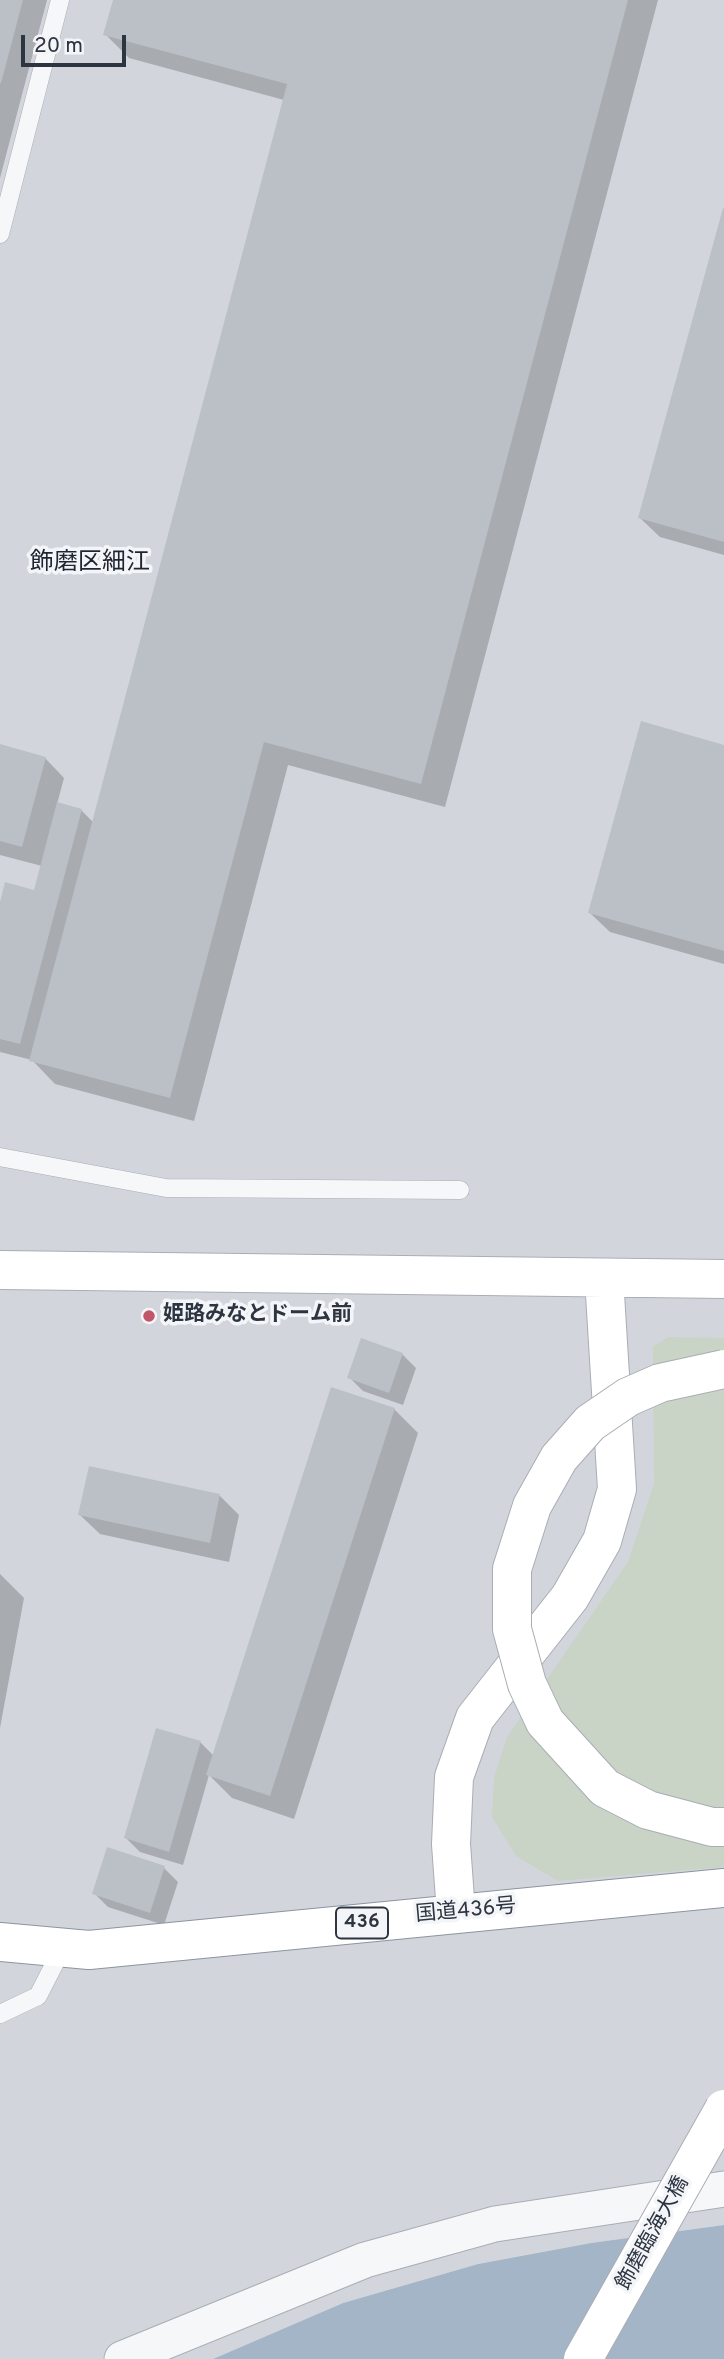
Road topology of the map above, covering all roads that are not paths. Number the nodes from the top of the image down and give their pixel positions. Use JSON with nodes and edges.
{"nodes":[{"id":1,"x":60,"y":0,"type":"edge"},
{"id":2,"x":0,"y":234,"type":"edge"},
{"id":3,"x":0,"y":1157,"type":"edge"},
{"id":4,"x":460,"y":1190,"type":"dead end"},
{"id":5,"x":0,"y":1270,"type":"edge"},
{"id":6,"x":604,"y":1278,"type":"junction"},
{"id":7,"x":724,"y":1279,"type":"edge"},
{"id":8,"x":724,"y":1369,"type":"edge"},
{"id":9,"x":724,"y":1827,"type":"edge"},
{"id":10,"x":724,"y":1888,"type":"edge"},
{"id":11,"x":456,"y":1913,"type":"junction"},
{"id":12,"x":0,"y":1942,"type":"edge"},
{"id":13,"x":63,"y":1947,"type":"junction"},
{"id":14,"x":0,"y":2014,"type":"edge"},
{"id":15,"x":724,"y":2109,"type":"edge"},
{"id":16,"x":724,"y":2189,"type":"edge"},
{"id":17,"x":122,"y":2359,"type":"edge"},
{"id":18,"x":583,"y":2359,"type":"edge"}],
"edges":[{"from":1,"to":2,"type":"lane"},
{"from":3,"to":4,"type":"lane"},
{"from":5,"to":6,"type":"main road"},
{"from":6,"to":7,"type":"main road"},
{"from":6,"to":11,"type":"main road"},
{"from":8,"to":9,"type":"main road","bridge":true},
{"from":10,"to":11,"type":"main road","name":"国道436号","number":"436"},
{"from":11,"to":13,"type":"main road","name":"国道436号","number":"436"},
{"from":12,"to":13,"type":"main road","name":"国道436号","number":"436"},
{"from":13,"to":14,"type":"lane"},
{"from":15,"to":18,"type":"main road","name":"飾磨臨海大橋","bridge":true},
{"from":16,"to":17,"type":"street"}]}
